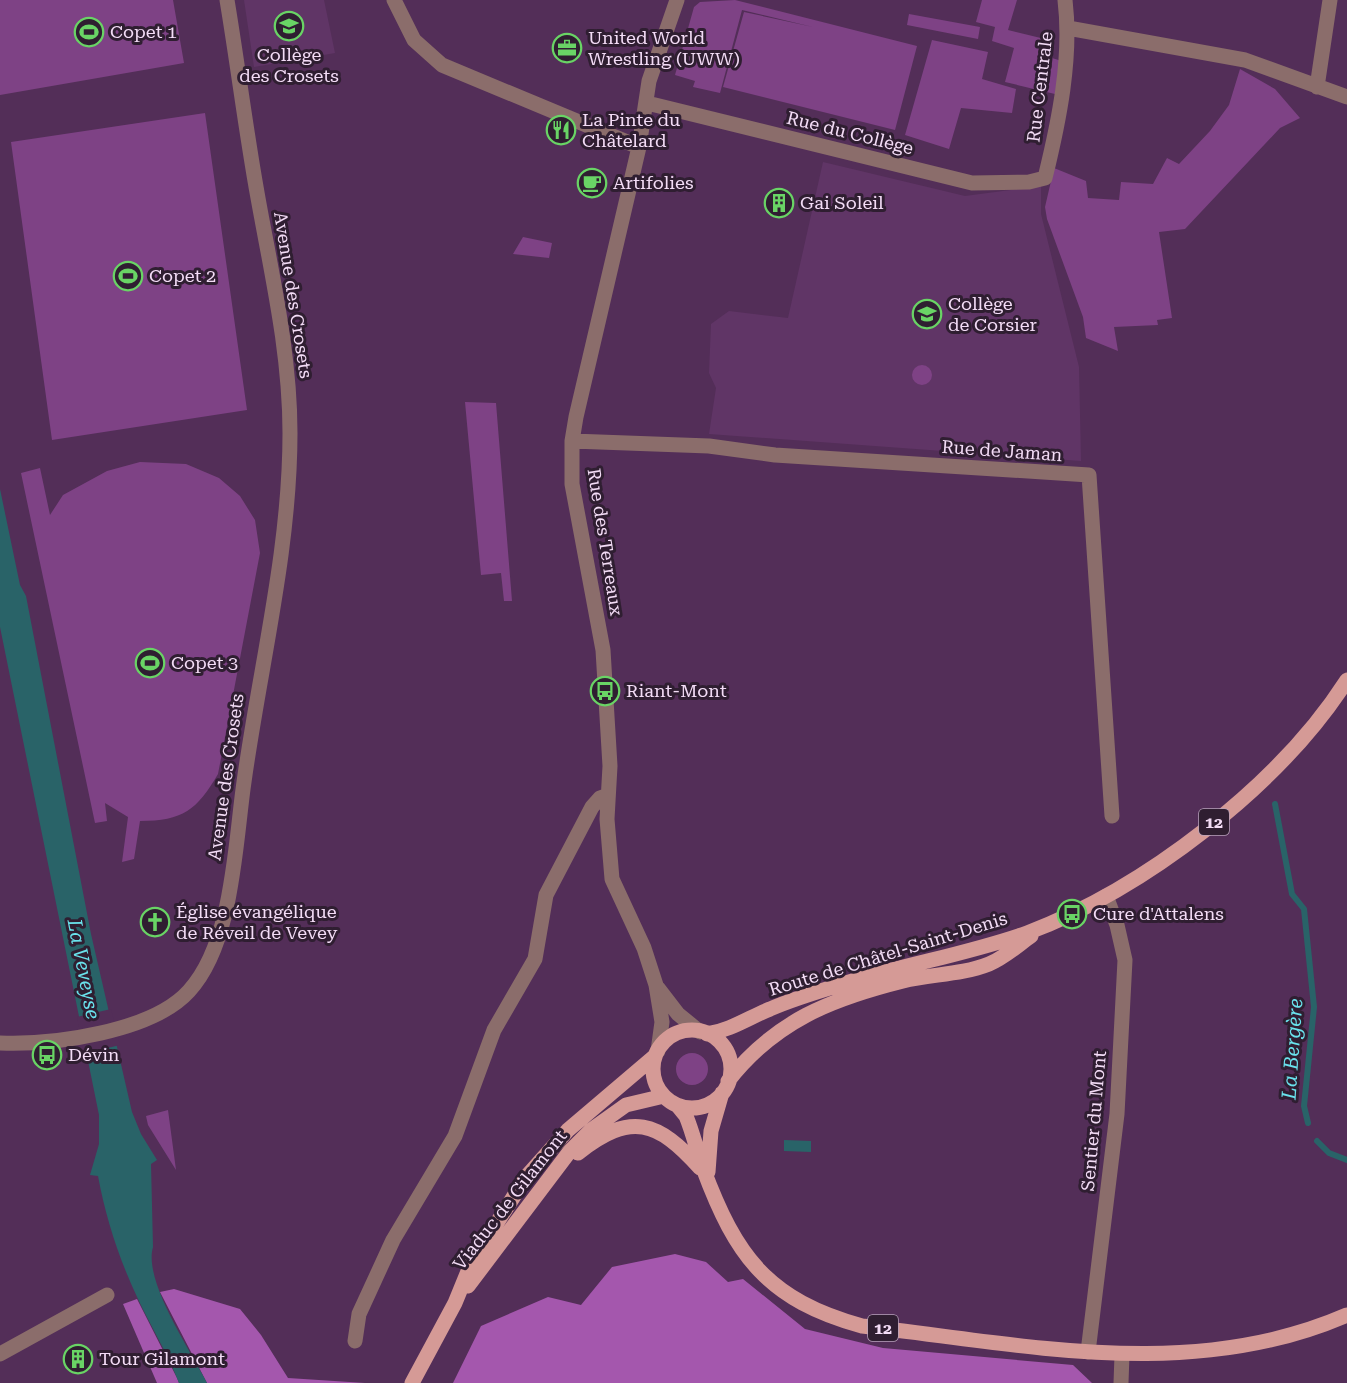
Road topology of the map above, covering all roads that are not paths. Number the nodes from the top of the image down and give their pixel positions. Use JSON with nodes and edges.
{"nodes":[{"id":1,"x":226,"y":0,"type":"edge"},
{"id":2,"x":394,"y":0,"type":"edge"},
{"id":3,"x":677,"y":0,"type":"edge"},
{"id":4,"x":1065,"y":0,"type":"edge"},
{"id":5,"x":1330,"y":0,"type":"edge"},
{"id":6,"x":1068,"y":28,"type":"junction"},
{"id":7,"x":1317,"y":87,"type":"junction"},
{"id":8,"x":1347,"y":97,"type":"edge"},
{"id":9,"x":647,"y":103,"type":"junction"},
{"id":10,"x":639,"y":147,"type":"junction"},
{"id":11,"x":1045,"y":178,"type":"joint"},
{"id":12,"x":572,"y":441,"type":"junction"},
{"id":13,"x":1347,"y":680,"type":"edge"},
{"id":14,"x":608,"y":795,"type":"junction"},
{"id":15,"x":1112,"y":816,"type":"dead end"},
{"id":16,"x":1106,"y":896,"type":"junction"},
{"id":17,"x":1048,"y":925,"type":"junction"},
{"id":18,"x":656,"y":985,"type":"junction"},
{"id":19,"x":704,"y":1033,"type":"junction"},
{"id":20,"x":0,"y":1042,"type":"edge"},
{"id":21,"x":657,"y":1053,"type":"junction"},
{"id":22,"x":725,"y":1087,"type":"junction"},
{"id":23,"x":664,"y":1096,"type":"junction"},
{"id":24,"x":677,"y":1105,"type":"junction"},
{"id":25,"x":707,"y":1179,"type":"junction"},
{"id":26,"x":545,"y":1184,"type":"junction"},
{"id":27,"x":107,"y":1295,"type":"dead end"},
{"id":28,"x":455,"y":1303,"type":"junction"},
{"id":29,"x":1347,"y":1315,"type":"edge"},
{"id":30,"x":355,"y":1341,"type":"dead end"},
{"id":31,"x":1088,"y":1352,"type":"junction"},
{"id":32,"x":0,"y":1354,"type":"edge"},
{"id":33,"x":1122,"y":1355,"type":"junction"},
{"id":34,"x":412,"y":1383,"type":"edge"},
{"id":35,"x":1121,"y":1383,"type":"edge"}],
"edges":[{"from":1,"to":20,"type":"street","name":"Avenue des Crosets"},
{"from":2,"to":10,"type":"street"},
{"from":3,"to":9,"type":"street","name":"Rue des Terreaux"},
{"from":4,"to":6,"type":"street","name":"Rue Centrale"},
{"from":5,"to":7,"type":"street"},
{"from":6,"to":7,"type":"street"},
{"from":6,"to":11,"type":"street","name":"Rue Centrale"},
{"from":7,"to":8,"type":"street"},
{"from":9,"to":10,"type":"street","name":"Rue des Terreaux"},
{"from":9,"to":11,"type":"street","name":"Rue du Collège"},
{"from":10,"to":12,"type":"street","name":"Rue des Terreaux"},
{"from":12,"to":14,"type":"street","name":"Rue des Terreaux"},
{"from":12,"to":15,"type":"street","name":"Rue de Jaman"},
{"from":13,"to":16,"type":"main road","name":"Route de Châtel-Saint-Denis","number":"12"},
{"from":14,"to":18,"type":"street","name":"Rue des Terreaux"},
{"from":14,"to":30,"type":"street"},
{"from":16,"to":17,"type":"main road","name":"Route de Châtel-Saint-Denis","number":"12"},
{"from":16,"to":31,"type":"street","name":"Sentier du Mont"},
{"from":17,"to":19,"type":"main road","name":"Route de Châtel-Saint-Denis","number":"12"},
{"from":17,"to":22,"type":"main road","name":"Route de Châtel-Saint-Denis","number":"12"},
{"from":18,"to":19,"type":"street","name":"Rue des Terreaux"},
{"from":18,"to":21,"type":"street","name":"Rue des Terreaux"},
{"from":19,"to":21,"type":"main road","number":"12"},
{"from":19,"to":22,"type":"main road","number":"12"},
{"from":21,"to":23,"type":"main road"},
{"from":21,"to":28,"type":"main road","name":"Viaduc de Gilamont"},
{"from":22,"to":24,"type":"main road","number":"12"},
{"from":22,"to":25,"type":"main road","name":"Route de Châtel-Saint-Denis","number":"12"},
{"from":23,"to":24,"type":"main road","number":"12"},
{"from":23,"to":26,"type":"main road","name":"Viaduc de Gilamont"},
{"from":24,"to":25,"type":"main road","name":"Route de Châtel-Saint-Denis","number":"12"},
{"from":25,"to":26,"type":"main road"},
{"from":25,"to":31,"type":"main road","name":"Route de Châtel-Saint-Denis","number":"12"},
{"from":26,"to":28,"type":"main road","name":"Viaduc de Gilamont"},
{"from":27,"to":32,"type":"street"},
{"from":28,"to":34,"type":"main road","name":"Viaduc de Gilamont"},
{"from":29,"to":33,"type":"main road","name":"Route de Châtel-Saint-Denis","number":"12"},
{"from":31,"to":33,"type":"main road","name":"Route de Châtel-Saint-Denis","number":"12"},
{"from":33,"to":35,"type":"street"}]}
